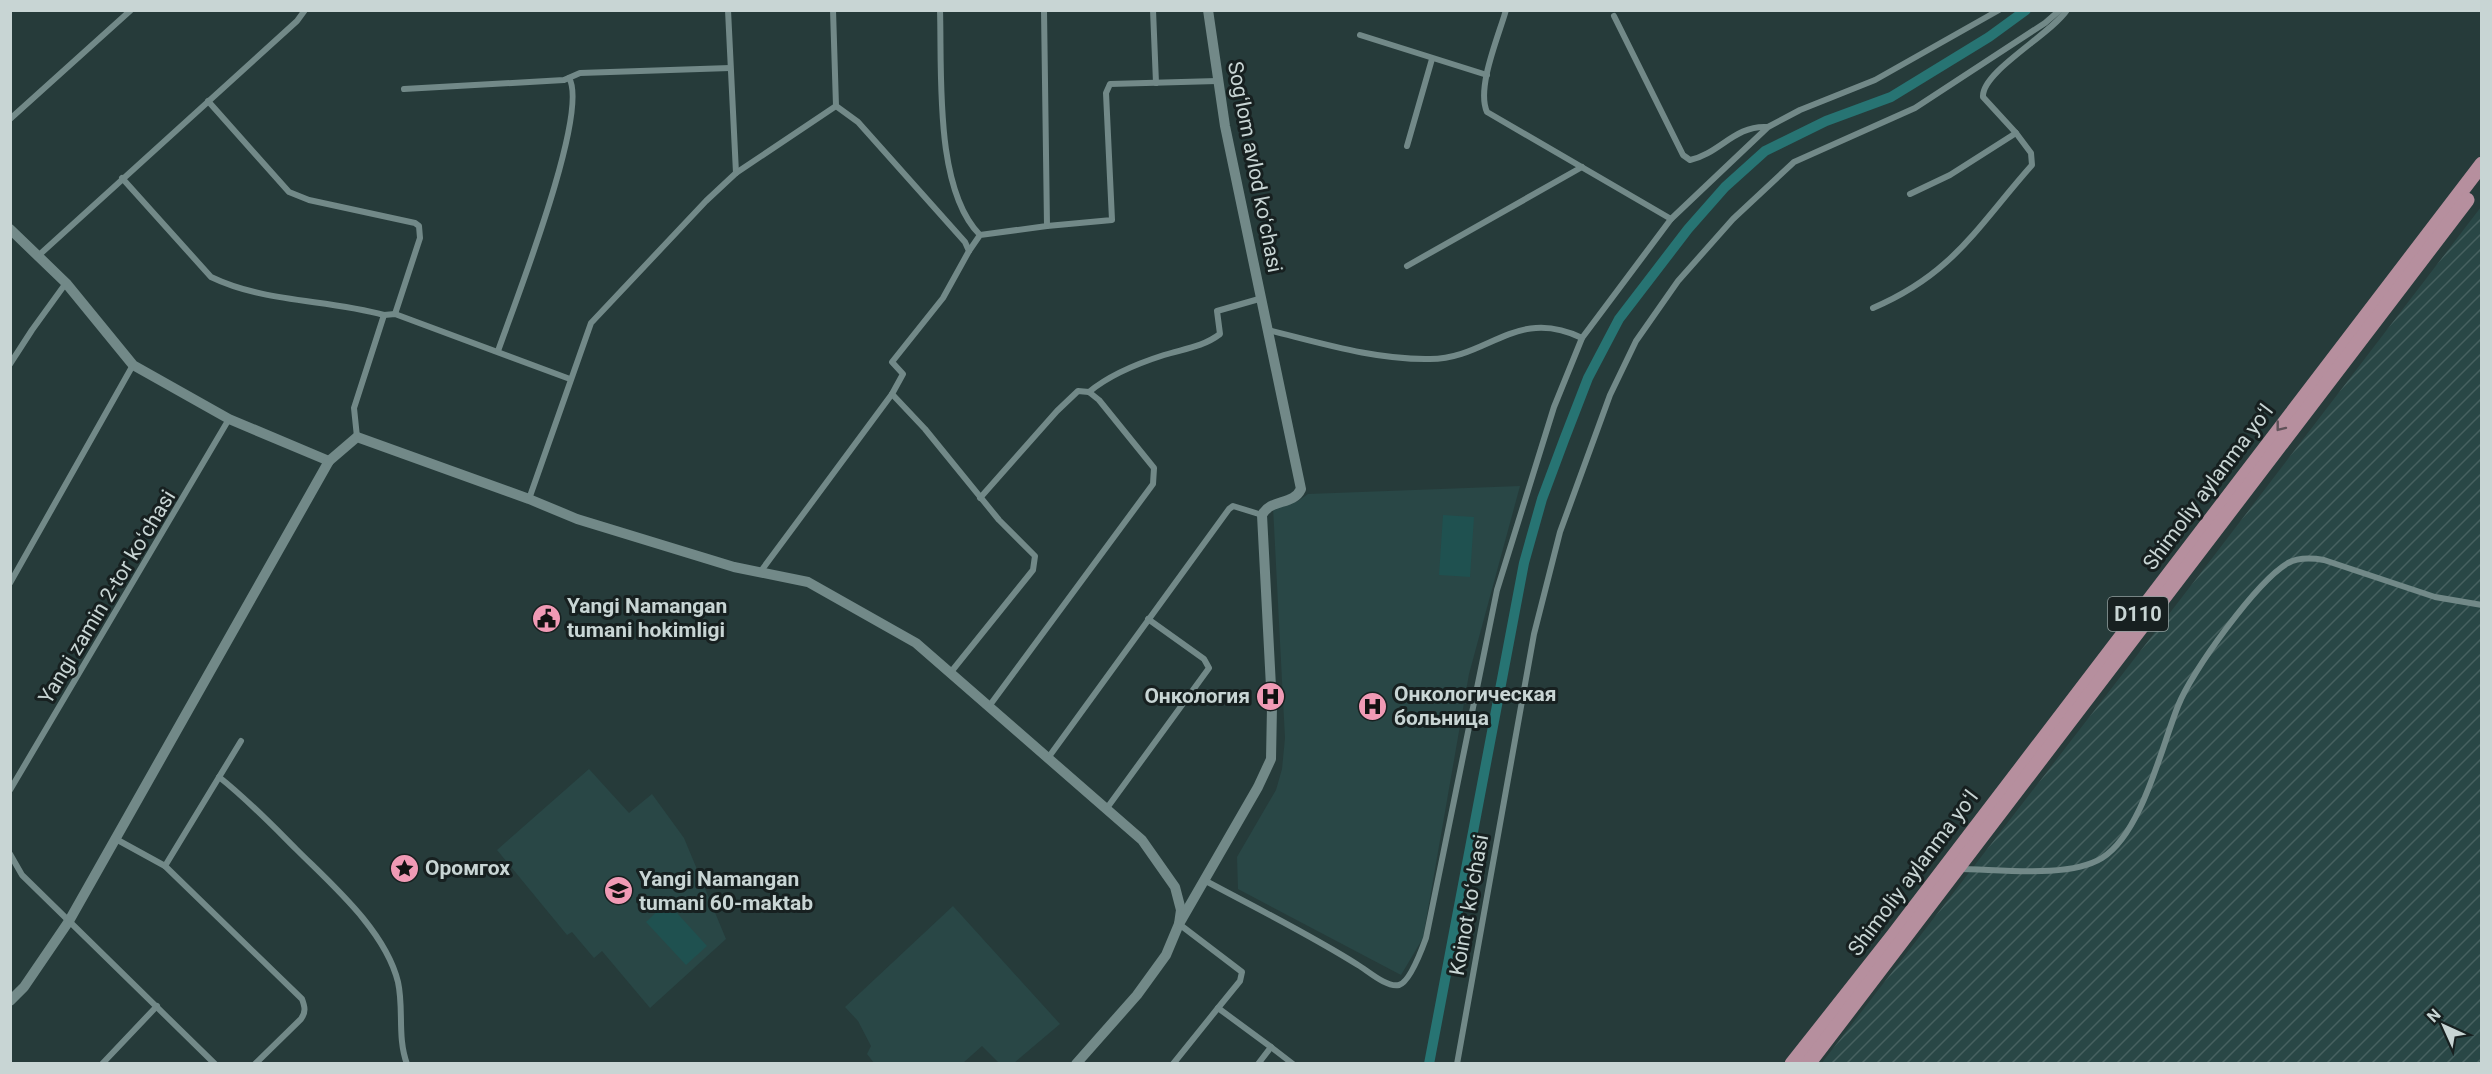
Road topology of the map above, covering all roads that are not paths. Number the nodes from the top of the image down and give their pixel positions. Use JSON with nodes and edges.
{"nodes":[{"id":1,"x":131,"y":10,"type":"edge"},
{"id":2,"x":305,"y":10,"type":"edge"},
{"id":3,"x":728,"y":10,"type":"edge"},
{"id":4,"x":833,"y":10,"type":"edge"},
{"id":5,"x":940,"y":10,"type":"edge"},
{"id":6,"x":1044,"y":10,"type":"edge"},
{"id":7,"x":1153,"y":10,"type":"edge"},
{"id":8,"x":1208,"y":10,"type":"edge"},
{"id":9,"x":1506,"y":10,"type":"edge"},
{"id":10,"x":1999,"y":10,"type":"edge"},
{"id":11,"x":2060,"y":10,"type":"edge"},
{"id":12,"x":2067,"y":10,"type":"edge"},
{"id":13,"x":1614,"y":16,"type":"dead end"},
{"id":14,"x":1360,"y":35,"type":"dead end"},
{"id":15,"x":1432,"y":59,"type":"junction"},
{"id":16,"x":730,"y":68,"type":"junction"},
{"id":17,"x":1487,"y":75,"type":"junction"},
{"id":18,"x":569,"y":78,"type":"junction"},
{"id":19,"x":1217,"y":81,"type":"junction"},
{"id":20,"x":1156,"y":83,"type":"junction"},
{"id":21,"x":404,"y":89,"type":"dead end"},
{"id":22,"x":208,"y":101,"type":"junction"},
{"id":23,"x":836,"y":106,"type":"junction"},
{"id":24,"x":10,"y":119,"type":"edge"},
{"id":25,"x":1768,"y":127,"type":"junction"},
{"id":26,"x":2016,"y":133,"type":"junction"},
{"id":27,"x":1407,"y":146,"type":"dead end"},
{"id":28,"x":2481,"y":164,"type":"edge"},
{"id":29,"x":1582,"y":167,"type":"junction"},
{"id":30,"x":736,"y":173,"type":"junction"},
{"id":31,"x":122,"y":178,"type":"junction"},
{"id":32,"x":2481,"y":181,"type":"edge"},
{"id":33,"x":1910,"y":195,"type":"dead end"},
{"id":34,"x":1671,"y":219,"type":"junction"},
{"id":35,"x":1047,"y":226,"type":"junction"},
{"id":36,"x":10,"y":229,"type":"edge"},
{"id":37,"x":980,"y":235,"type":"junction"},
{"id":38,"x":969,"y":251,"type":"junction"},
{"id":39,"x":38,"y":256,"type":"junction"},
{"id":40,"x":1407,"y":266,"type":"dead end"},
{"id":41,"x":66,"y":284,"type":"junction"},
{"id":42,"x":1259,"y":299,"type":"junction"},
{"id":43,"x":1873,"y":308,"type":"dead end"},
{"id":44,"x":395,"y":314,"type":"junction"},
{"id":45,"x":384,"y":315,"type":"junction"},
{"id":46,"x":1267,"y":330,"type":"junction"},
{"id":47,"x":1582,"y":338,"type":"junction"},
{"id":48,"x":2348,"y":347,"type":"junction"},
{"id":49,"x":498,"y":351,"type":"junction"},
{"id":50,"x":10,"y":364,"type":"edge"},
{"id":51,"x":133,"y":365,"type":"junction"},
{"id":52,"x":570,"y":379,"type":"junction"},
{"id":53,"x":1089,"y":392,"type":"junction"},
{"id":54,"x":892,"y":394,"type":"junction"},
{"id":55,"x":229,"y":419,"type":"junction"},
{"id":56,"x":357,"y":437,"type":"junction"},
{"id":57,"x":329,"y":461,"type":"junction"},
{"id":58,"x":529,"y":498,"type":"junction"},
{"id":59,"x":980,"y":498,"type":"junction"},
{"id":60,"x":1262,"y":515,"type":"junction"},
{"id":61,"x":2195,"y":549,"type":"junction"},
{"id":62,"x":761,"y":571,"type":"junction"},
{"id":63,"x":10,"y":583,"type":"edge"},
{"id":64,"x":2481,"y":605,"type":"edge"},
{"id":65,"x":1148,"y":619,"type":"junction"},
{"id":66,"x":951,"y":672,"type":"junction"},
{"id":67,"x":990,"y":705,"type":"junction"},
{"id":68,"x":241,"y":741,"type":"dead end"},
{"id":69,"x":1048,"y":758,"type":"junction"},
{"id":70,"x":219,"y":777,"type":"junction"},
{"id":71,"x":10,"y":790,"type":"edge"},
{"id":72,"x":1107,"y":808,"type":"junction"},
{"id":73,"x":114,"y":838,"type":"junction"},
{"id":74,"x":10,"y":854,"type":"edge"},
{"id":75,"x":165,"y":866,"type":"junction"},
{"id":76,"x":1958,"y":869,"type":"junction"},
{"id":77,"x":1204,"y":880,"type":"junction"},
{"id":78,"x":69,"y":921,"type":"junction"},
{"id":79,"x":1179,"y":924,"type":"junction"},
{"id":80,"x":10,"y":1001,"type":"edge"},
{"id":81,"x":157,"y":1006,"type":"junction"},
{"id":82,"x":1218,"y":1008,"type":"junction"},
{"id":83,"x":1271,"y":1047,"type":"junction"},
{"id":84,"x":102,"y":1064,"type":"edge"},
{"id":85,"x":215,"y":1064,"type":"edge"},
{"id":86,"x":255,"y":1064,"type":"edge"},
{"id":87,"x":407,"y":1064,"type":"edge"},
{"id":88,"x":1076,"y":1064,"type":"edge"},
{"id":89,"x":1173,"y":1064,"type":"edge"},
{"id":90,"x":1258,"y":1064,"type":"edge"},
{"id":91,"x":1293,"y":1064,"type":"edge"},
{"id":92,"x":1457,"y":1064,"type":"edge"},
{"id":93,"x":1792,"y":1064,"type":"edge"},
{"id":94,"x":1808,"y":1064,"type":"edge"}],
"edges":[{"from":1,"to":24,"type":"street"},
{"from":2,"to":22,"type":"street"},
{"from":3,"to":16,"type":"street"},
{"from":4,"to":23,"type":"street"},
{"from":5,"to":37,"type":"street"},
{"from":6,"to":35,"type":"street"},
{"from":7,"to":20,"type":"street"},
{"from":8,"to":19,"type":"street","name":"Sogʻlom avlod koʻchasi"},
{"from":9,"to":17,"type":"street"},
{"from":10,"to":25,"type":"street"},
{"from":11,"to":92,"type":"street","name":"Koinot koʻchasi"},
{"from":12,"to":26,"type":"street"},
{"from":13,"to":25,"type":"street"},
{"from":14,"to":15,"type":"street"},
{"from":15,"to":17,"type":"street"},
{"from":15,"to":27,"type":"street"},
{"from":16,"to":18,"type":"street"},
{"from":16,"to":30,"type":"street"},
{"from":17,"to":29,"type":"street"},
{"from":18,"to":21,"type":"street"},
{"from":18,"to":49,"type":"street"},
{"from":19,"to":20,"type":"street"},
{"from":19,"to":42,"type":"street","name":"Sogʻlom avlod koʻchasi"},
{"from":20,"to":35,"type":"street"},
{"from":22,"to":31,"type":"street"},
{"from":22,"to":44,"type":"street"},
{"from":23,"to":30,"type":"street"},
{"from":23,"to":38,"type":"street"},
{"from":25,"to":34,"type":"street"},
{"from":26,"to":33,"type":"street"},
{"from":26,"to":43,"type":"street"},
{"from":28,"to":48,"type":"main road","name":"Shimoliy aylanma yoʻl","number":"D110"},
{"from":29,"to":34,"type":"street"},
{"from":29,"to":40,"type":"street"},
{"from":30,"to":52,"type":"street"},
{"from":31,"to":39,"type":"street"},
{"from":31,"to":45,"type":"street"},
{"from":32,"to":48,"type":"main road","name":"Shimoliy aylanma yoʻl","number":"D110"},
{"from":34,"to":47,"type":"street"},
{"from":35,"to":37,"type":"street"},
{"from":36,"to":39,"type":"street"},
{"from":37,"to":38,"type":"street"},
{"from":38,"to":54,"type":"street"},
{"from":39,"to":41,"type":"street"},
{"from":41,"to":50,"type":"street"},
{"from":41,"to":51,"type":"street"},
{"from":42,"to":46,"type":"street","name":"Sogʻlom avlod koʻchasi"},
{"from":42,"to":53,"type":"street"},
{"from":44,"to":45,"type":"street"},
{"from":44,"to":49,"type":"street"},
{"from":45,"to":56,"type":"street"},
{"from":46,"to":47,"type":"street"},
{"from":46,"to":60,"type":"street","name":"Sogʻlom avlod koʻchasi"},
{"from":47,"to":77,"type":"street"},
{"from":48,"to":61,"type":"main road","name":"Shimoliy aylanma yoʻl","number":"D110"},
{"from":49,"to":52,"type":"street"},
{"from":51,"to":55,"type":"street"},
{"from":51,"to":63,"type":"street"},
{"from":52,"to":58,"type":"street"},
{"from":53,"to":59,"type":"street"},
{"from":53,"to":67,"type":"street"},
{"from":54,"to":59,"type":"street"},
{"from":54,"to":62,"type":"street"},
{"from":55,"to":57,"type":"street"},
{"from":55,"to":71,"type":"street","name":"Yangi zamin 2-tor koʻchasi"},
{"from":56,"to":57,"type":"street"},
{"from":56,"to":58,"type":"street"},
{"from":57,"to":73,"type":"street"},
{"from":58,"to":62,"type":"street"},
{"from":59,"to":66,"type":"street"},
{"from":60,"to":65,"type":"street"},
{"from":60,"to":77,"type":"street"},
{"from":61,"to":76,"type":"main road","name":"Shimoliy aylanma yoʻl","number":"D110"},
{"from":61,"to":93,"type":"main road","name":"Shimoliy aylanma yoʻl","number":"D110"},
{"from":62,"to":66,"type":"street"},
{"from":64,"to":76,"type":"street"},
{"from":65,"to":69,"type":"street"},
{"from":65,"to":72,"type":"street"},
{"from":66,"to":67,"type":"street"},
{"from":67,"to":69,"type":"street"},
{"from":68,"to":70,"type":"street"},
{"from":69,"to":72,"type":"street"},
{"from":70,"to":75,"type":"street"},
{"from":70,"to":87,"type":"street"},
{"from":72,"to":79,"type":"street"},
{"from":73,"to":75,"type":"street"},
{"from":73,"to":78,"type":"street"},
{"from":74,"to":78,"type":"street"},
{"from":75,"to":86,"type":"street"},
{"from":76,"to":94,"type":"main road","name":"Shimoliy aylanma yoʻl","number":"D110"},
{"from":77,"to":79,"type":"street"},
{"from":78,"to":80,"type":"street"},
{"from":78,"to":81,"type":"street"},
{"from":79,"to":82,"type":"street"},
{"from":79,"to":88,"type":"street"},
{"from":81,"to":84,"type":"street"},
{"from":81,"to":85,"type":"street"},
{"from":82,"to":83,"type":"street"},
{"from":82,"to":89,"type":"street"},
{"from":83,"to":90,"type":"street"},
{"from":83,"to":91,"type":"street"}]}
